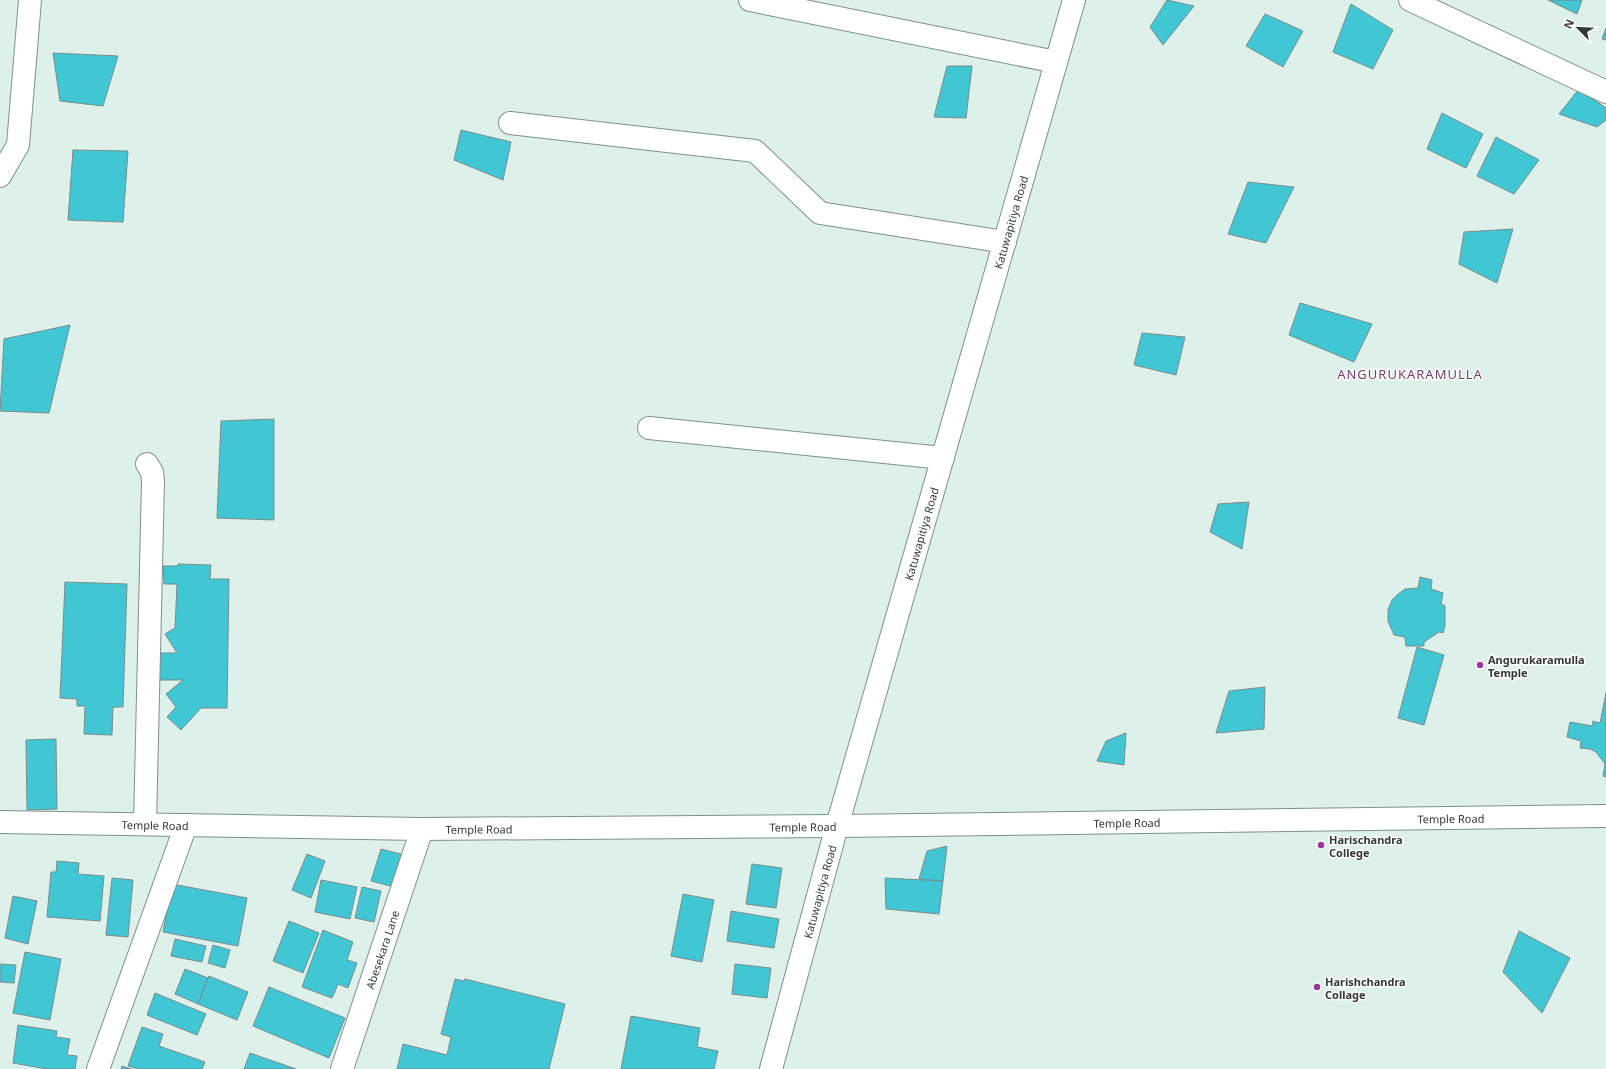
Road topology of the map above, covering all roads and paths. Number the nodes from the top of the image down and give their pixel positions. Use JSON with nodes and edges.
{"nodes":[{"id":1,"x":30,"y":0,"type":"edge"},
{"id":2,"x":750,"y":0,"type":"edge"},
{"id":3,"x":1074,"y":0,"type":"edge"},
{"id":4,"x":1410,"y":0,"type":"edge"},
{"id":5,"x":1056,"y":62,"type":"junction"},
{"id":6,"x":1606,"y":92,"type":"edge"},
{"id":7,"x":510,"y":123,"type":"dead end"},
{"id":8,"x":0,"y":176,"type":"edge"},
{"id":9,"x":1005,"y":242,"type":"junction"},
{"id":10,"x":649,"y":428,"type":"dead end"},
{"id":11,"x":943,"y":458,"type":"junction"},
{"id":12,"x":147,"y":464,"type":"dead end"},
{"id":13,"x":1606,"y":816,"type":"edge"},
{"id":14,"x":0,"y":822,"type":"edge"},
{"id":15,"x":145,"y":824,"type":"junction"},
{"id":16,"x":186,"y":825,"type":"junction"},
{"id":17,"x":837,"y":826,"type":"junction"},
{"id":18,"x":422,"y":829,"type":"junction"},
{"id":19,"x":98,"y":1069,"type":"edge"},
{"id":20,"x":342,"y":1069,"type":"edge"},
{"id":21,"x":771,"y":1069,"type":"edge"}],
"edges":[{"from":1,"to":8,"type":"street"},
{"from":2,"to":5,"type":"street"},
{"from":3,"to":5,"type":"street","name":"Katuwapitiya Road"},
{"from":4,"to":6,"type":"street"},
{"from":5,"to":9,"type":"street","name":"Katuwapitiya Road"},
{"from":7,"to":9,"type":"street"},
{"from":9,"to":11,"type":"street","name":"Katuwapitiya Road"},
{"from":10,"to":11,"type":"street"},
{"from":11,"to":17,"type":"street","name":"Katuwapitiya Road"},
{"from":12,"to":15,"type":"street"},
{"from":13,"to":17,"type":"street","name":"Temple Road"},
{"from":14,"to":15,"type":"street","name":"Temple Road"},
{"from":15,"to":16,"type":"street","name":"Temple Road"},
{"from":16,"to":18,"type":"street","name":"Temple Road"},
{"from":16,"to":19,"type":"street"},
{"from":17,"to":18,"type":"street","name":"Temple Road"},
{"from":17,"to":21,"type":"street","name":"Katuwapitiya Road"},
{"from":18,"to":20,"type":"street","name":"Abesekara Lane"}]}
